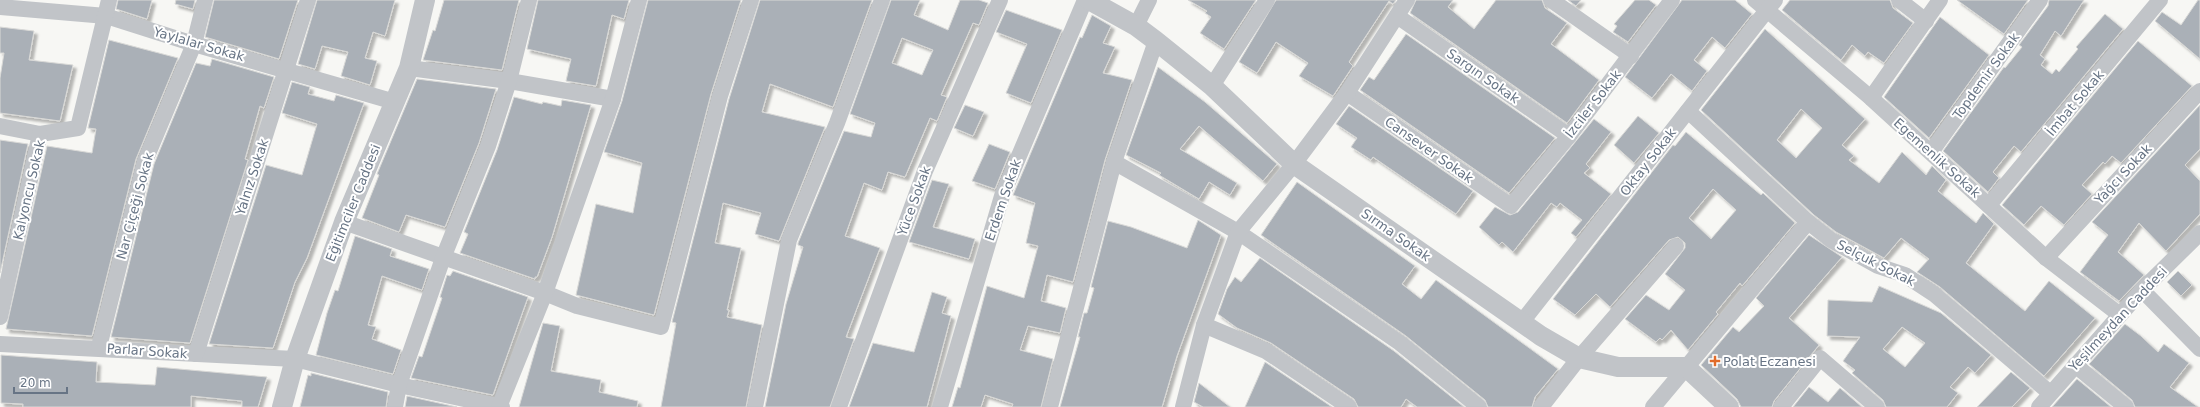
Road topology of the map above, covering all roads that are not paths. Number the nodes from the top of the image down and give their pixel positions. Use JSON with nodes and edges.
{"nodes":[{"id":1,"x":109,"y":0,"type":"edge"},
{"id":2,"x":205,"y":0,"type":"edge"},
{"id":3,"x":308,"y":0,"type":"edge"},
{"id":4,"x":425,"y":0,"type":"edge"},
{"id":5,"x":529,"y":0,"type":"edge"},
{"id":6,"x":639,"y":0,"type":"edge"},
{"id":7,"x":750,"y":0,"type":"edge"},
{"id":8,"x":882,"y":0,"type":"edge"},
{"id":9,"x":1000,"y":0,"type":"edge"},
{"id":10,"x":1085,"y":0,"type":"edge"},
{"id":11,"x":1089,"y":0,"type":"edge"},
{"id":12,"x":1148,"y":0,"type":"edge"},
{"id":13,"x":1267,"y":0,"type":"edge"},
{"id":14,"x":1407,"y":0,"type":"edge"},
{"id":15,"x":1551,"y":0,"type":"edge"},
{"id":16,"x":1672,"y":0,"type":"edge"},
{"id":17,"x":1899,"y":0,"type":"edge"},
{"id":18,"x":1940,"y":0,"type":"edge"},
{"id":19,"x":2040,"y":0,"type":"edge"},
{"id":20,"x":2160,"y":0,"type":"edge"},
{"id":21,"x":1766,"y":3,"type":"edge"},
{"id":22,"x":0,"y":7,"type":"edge"},
{"id":23,"x":106,"y":16,"type":"junction"},
{"id":24,"x":1397,"y":16,"type":"junction"},
{"id":25,"x":1926,"y":21,"type":"junction"},
{"id":26,"x":1136,"y":26,"type":"junction"},
{"id":27,"x":1156,"y":41,"type":"junction"},
{"id":28,"x":194,"y":44,"type":"junction"},
{"id":29,"x":1631,"y":56,"type":"junction"},
{"id":30,"x":409,"y":68,"type":"junction"},
{"id":31,"x":286,"y":69,"type":"junction"},
{"id":32,"x":509,"y":81,"type":"junction"},
{"id":33,"x":1212,"y":86,"type":"junction"},
{"id":34,"x":2200,"y":91,"type":"edge"},
{"id":35,"x":1347,"y":93,"type":"junction"},
{"id":36,"x":1871,"y":98,"type":"junction"},
{"id":37,"x":614,"y":99,"type":"junction"},
{"id":38,"x":395,"y":102,"type":"junction"},
{"id":39,"x":1688,"y":111,"type":"junction"},
{"id":40,"x":0,"y":126,"type":"edge"},
{"id":41,"x":40,"y":134,"type":"junction"},
{"id":42,"x":1569,"y":136,"type":"junction"},
{"id":43,"x":1931,"y":152,"type":"junction"},
{"id":44,"x":1114,"y":162,"type":"junction"},
{"id":45,"x":1294,"y":164,"type":"junction"},
{"id":46,"x":1989,"y":205,"type":"junction"},
{"id":47,"x":1511,"y":206,"type":"joint"},
{"id":48,"x":344,"y":222,"type":"junction"},
{"id":49,"x":1808,"y":222,"type":"junction"},
{"id":50,"x":1238,"y":232,"type":"junction"},
{"id":51,"x":2200,"y":233,"type":"edge"},
{"id":52,"x":1676,"y":246,"type":"dead end"},
{"id":53,"x":443,"y":258,"type":"junction"},
{"id":54,"x":2046,"y":258,"type":"junction"},
{"id":55,"x":2142,"y":290,"type":"junction"},
{"id":56,"x":545,"y":292,"type":"junction"},
{"id":57,"x":2120,"y":315,"type":"junction"},
{"id":58,"x":0,"y":317,"type":"edge"},
{"id":59,"x":1521,"y":323,"type":"junction"},
{"id":60,"x":1204,"y":325,"type":"junction"},
{"id":61,"x":0,"y":344,"type":"edge"},
{"id":62,"x":99,"y":347,"type":"junction"},
{"id":63,"x":2200,"y":349,"type":"edge"},
{"id":64,"x":196,"y":354,"type":"junction"},
{"id":65,"x":1579,"y":358,"type":"junction"},
{"id":66,"x":295,"y":359,"type":"junction"},
{"id":67,"x":2075,"y":365,"type":"junction"},
{"id":68,"x":1686,"y":367,"type":"junction"},
{"id":69,"x":399,"y":385,"type":"junction"},
{"id":70,"x":2050,"y":393,"type":"junction"},
{"id":71,"x":282,"y":407,"type":"edge"},
{"id":72,"x":395,"y":407,"type":"edge"},
{"id":73,"x":500,"y":407,"type":"edge"},
{"id":74,"x":755,"y":407,"type":"edge"},
{"id":75,"x":839,"y":407,"type":"edge"},
{"id":76,"x":940,"y":407,"type":"edge"},
{"id":77,"x":1050,"y":407,"type":"edge"},
{"id":78,"x":1183,"y":407,"type":"edge"},
{"id":79,"x":1349,"y":407,"type":"edge"},
{"id":80,"x":1479,"y":407,"type":"edge"},
{"id":81,"x":1541,"y":407,"type":"edge"},
{"id":82,"x":1653,"y":407,"type":"edge"},
{"id":83,"x":1729,"y":407,"type":"edge"},
{"id":84,"x":1781,"y":407,"type":"edge"},
{"id":85,"x":1877,"y":407,"type":"edge"},
{"id":86,"x":2039,"y":407,"type":"edge"},
{"id":87,"x":2126,"y":407,"type":"edge"}],
"edges":[{"from":1,"to":23,"type":"street","name":"Kalyoncu Sokak"},
{"from":2,"to":28,"type":"street","name":"Nar Çiçeği Sokak"},
{"from":3,"to":31,"type":"street","name":"Yalnız Sokak"},
{"from":4,"to":30,"type":"street","name":"Eğitimciler Caddesi"},
{"from":5,"to":32,"type":"street"},
{"from":6,"to":37,"type":"street"},
{"from":7,"to":56,"type":"street"},
{"from":8,"to":74,"type":"street"},
{"from":9,"to":75,"type":"street","name":"Yüce Sokak"},
{"from":10,"to":76,"type":"street","name":"Erdem Sokak"},
{"from":11,"to":26,"type":"street","name":"Sırma Sokak"},
{"from":12,"to":26,"type":"street"},
{"from":13,"to":33,"type":"street"},
{"from":14,"to":24,"type":"street"},
{"from":15,"to":29,"type":"street"},
{"from":16,"to":29,"type":"street","name":"İzciler Sokak"},
{"from":17,"to":25,"type":"street"},
{"from":18,"to":25,"type":"street"},
{"from":19,"to":43,"type":"street","name":"Topdemir Sokak"},
{"from":20,"to":46,"type":"street","name":"İmbat Sokak"},
{"from":21,"to":36,"type":"street","name":"Egemenlik Sokak"},
{"from":21,"to":39,"type":"street","name":"Oktay Sokak"},
{"from":22,"to":23,"type":"street","name":"Yaylalar Sokak"},
{"from":23,"to":28,"type":"street","name":"Yaylalar Sokak"},
{"from":23,"to":41,"type":"street","name":"Kalyoncu Sokak"},
{"from":24,"to":35,"type":"street"},
{"from":24,"to":42,"type":"street","name":"Sargın Sokak"},
{"from":25,"to":36,"type":"street"},
{"from":26,"to":27,"type":"street","name":"Sırma Sokak"},
{"from":27,"to":33,"type":"street","name":"Sırma Sokak"},
{"from":27,"to":44,"type":"street"},
{"from":28,"to":31,"type":"street","name":"Yaylalar Sokak"},
{"from":28,"to":62,"type":"street","name":"Nar Çiçeği Sokak"},
{"from":29,"to":42,"type":"street","name":"İzciler Sokak"},
{"from":30,"to":32,"type":"street"},
{"from":30,"to":38,"type":"street","name":"Eğitimciler Caddesi"},
{"from":31,"to":38,"type":"street","name":"Yaylalar Sokak"},
{"from":31,"to":64,"type":"street","name":"Yalnız Sokak"},
{"from":32,"to":37,"type":"street"},
{"from":32,"to":53,"type":"street"},
{"from":33,"to":45,"type":"street","name":"Sırma Sokak"},
{"from":34,"to":54,"type":"street","name":"Yağcı Sokak"},
{"from":35,"to":45,"type":"street"},
{"from":35,"to":47,"type":"street","name":"Cansever Sokak"},
{"from":36,"to":43,"type":"street","name":"Egemenlik Sokak"},
{"from":37,"to":56,"type":"street"},
{"from":38,"to":48,"type":"street","name":"Eğitimciler Caddesi"},
{"from":39,"to":49,"type":"street","name":"Selçuk Sokak"},
{"from":39,"to":59,"type":"street","name":"Oktay Sokak"},
{"from":40,"to":41,"type":"street"},
{"from":41,"to":58,"type":"street","name":"Kalyoncu Sokak"},
{"from":42,"to":47,"type":"street","name":"İzciler Sokak"},
{"from":43,"to":46,"type":"street","name":"Egemenlik Sokak"},
{"from":44,"to":50,"type":"street"},
{"from":44,"to":77,"type":"street"},
{"from":45,"to":50,"type":"street"},
{"from":45,"to":59,"type":"street","name":"Sırma Sokak"},
{"from":46,"to":54,"type":"street","name":"Egemenlik Sokak"},
{"from":48,"to":53,"type":"street"},
{"from":48,"to":66,"type":"street","name":"Eğitimciler Caddesi"},
{"from":49,"to":68,"type":"street"},
{"from":49,"to":70,"type":"street","name":"Selçuk Sokak"},
{"from":50,"to":60,"type":"street"},
{"from":50,"to":80,"type":"street"},
{"from":51,"to":55,"type":"street","name":"Yeşilmeydan Caddesi"},
{"from":52,"to":65,"type":"street"},
{"from":53,"to":56,"type":"street"},
{"from":53,"to":69,"type":"street"},
{"from":54,"to":57,"type":"street","name":"Egemenlik Sokak"},
{"from":55,"to":57,"type":"street","name":"Yeşilmeydan Caddesi"},
{"from":55,"to":63,"type":"street"},
{"from":56,"to":73,"type":"street"},
{"from":57,"to":67,"type":"street","name":"Yeşilmeydan Caddesi"},
{"from":59,"to":65,"type":"street","name":"Sırma Sokak"},
{"from":60,"to":78,"type":"street"},
{"from":60,"to":79,"type":"street"},
{"from":61,"to":62,"type":"street","name":"Parlar Sokak"},
{"from":62,"to":64,"type":"street","name":"Parlar Sokak"},
{"from":64,"to":66,"type":"street","name":"Parlar Sokak"},
{"from":65,"to":68,"type":"street","name":"Sırma Sokak"},
{"from":65,"to":81,"type":"street"},
{"from":66,"to":69,"type":"street","name":"Parlar Sokak"},
{"from":66,"to":71,"type":"street","name":"Eğitimciler Caddesi"},
{"from":67,"to":70,"type":"street","name":"Yeşilmeydan Caddesi"},
{"from":67,"to":87,"type":"street"},
{"from":68,"to":82,"type":"street"},
{"from":68,"to":83,"type":"street"},
{"from":69,"to":72,"type":"street"},
{"from":69,"to":73,"type":"street","name":"Parlar Sokak"},
{"from":70,"to":86,"type":"street","name":"Yeşilmeydan Caddesi"},
{"from":84,"to":85,"type":"street"}]}
